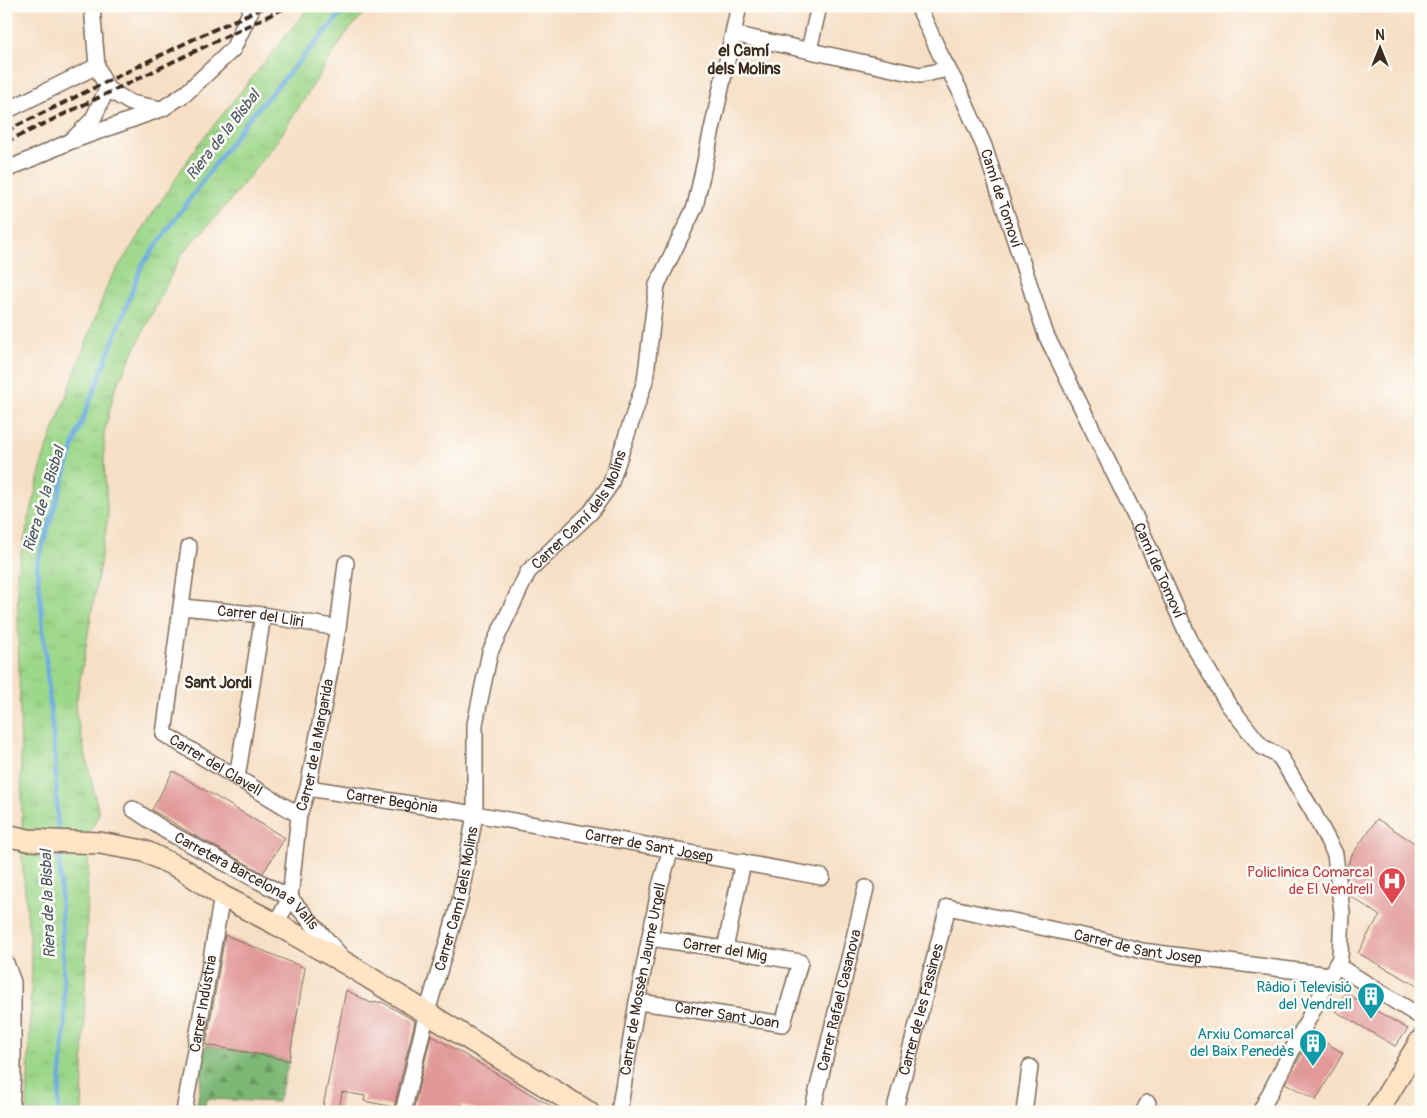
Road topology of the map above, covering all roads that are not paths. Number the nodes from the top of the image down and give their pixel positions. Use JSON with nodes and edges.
{"nodes":[{"id":1,"x":92,"y":6,"type":"edge"},
{"id":2,"x":253,"y":6,"type":"edge"},
{"id":3,"x":740,"y":6,"type":"edge"},
{"id":4,"x":819,"y":6,"type":"edge"},
{"id":5,"x":918,"y":6,"type":"edge"},
{"id":6,"x":733,"y":34,"type":"junction"},
{"id":7,"x":809,"y":50,"type":"junction"},
{"id":8,"x":97,"y":66,"type":"junction"},
{"id":9,"x":948,"y":69,"type":"junction"},
{"id":10,"x":108,"y":89,"type":"junction"},
{"id":11,"x":162,"y":109,"type":"junction"},
{"id":12,"x":6,"y":111,"type":"edge"},
{"id":13,"x":69,"y":142,"type":"junction"},
{"id":14,"x":6,"y":170,"type":"edge"},
{"id":15,"x":190,"y":547,"type":"dead end"},
{"id":16,"x":346,"y":563,"type":"dead end"},
{"id":17,"x":182,"y":607,"type":"junction"},
{"id":18,"x":263,"y":615,"type":"junction"},
{"id":19,"x":338,"y":628,"type":"junction"},
{"id":20,"x":237,"y":778,"type":"junction"},
{"id":21,"x":308,"y":788,"type":"junction"},
{"id":22,"x":133,"y":809,"type":"dead end"},
{"id":23,"x":475,"y":814,"type":"junction"},
{"id":24,"x":299,"y":815,"type":"junction"},
{"id":25,"x":15,"y":839,"type":"edge"},
{"id":26,"x":671,"y":849,"type":"junction"},
{"id":27,"x":743,"y":862,"type":"junction"},
{"id":28,"x":822,"y":877,"type":"dead end"},
{"id":29,"x":866,"y":888,"type":"dead end"},
{"id":30,"x":222,"y":896,"type":"junction"},
{"id":31,"x":290,"y":898,"type":"junction"},
{"id":32,"x":948,"y":907,"type":"joint"},
{"id":33,"x":276,"y":924,"type":"junction"},
{"id":34,"x":650,"y":938,"type":"junction"},
{"id":35,"x":725,"y":949,"type":"junction"},
{"id":36,"x":800,"y":962,"type":"joint"},
{"id":37,"x":6,"y":963,"type":"edge"},
{"id":38,"x":349,"y":965,"type":"junction"},
{"id":39,"x":1333,"y":970,"type":"junction"},
{"id":40,"x":637,"y":1002,"type":"junction"},
{"id":41,"x":427,"y":1012,"type":"junction"},
{"id":42,"x":1421,"y":1017,"type":"edge"},
{"id":43,"x":1421,"y":1040,"type":"edge"},
{"id":44,"x":1030,"y":1068,"type":"dead end"},
{"id":45,"x":11,"y":1112,"type":"edge"},
{"id":46,"x":184,"y":1112,"type":"edge"},
{"id":47,"x":403,"y":1112,"type":"edge"},
{"id":48,"x":588,"y":1112,"type":"edge"},
{"id":49,"x":619,"y":1112,"type":"edge"},
{"id":50,"x":812,"y":1112,"type":"edge"},
{"id":51,"x":894,"y":1112,"type":"edge"},
{"id":52,"x":1024,"y":1112,"type":"edge"},
{"id":53,"x":1260,"y":1112,"type":"edge"},
{"id":54,"x":1377,"y":1112,"type":"edge"}],
"edges":[{"from":1,"to":8,"type":"street"},
{"from":2,"to":11,"type":"street"},
{"from":3,"to":6,"type":"street","name":"Carrer Camí dels Molins"},
{"from":4,"to":7,"type":"street"},
{"from":5,"to":9,"type":"street","name":"Camí de Tomoví"},
{"from":6,"to":7,"type":"street"},
{"from":6,"to":23,"type":"street","name":"Carrer Camí dels Molins"},
{"from":7,"to":9,"type":"street"},
{"from":8,"to":10,"type":"street"},
{"from":8,"to":12,"type":"street"},
{"from":9,"to":39,"type":"street","name":"Camí de Tomoví"},
{"from":10,"to":11,"type":"street"},
{"from":10,"to":13,"type":"street"},
{"from":11,"to":13,"type":"street"},
{"from":13,"to":14,"type":"street"},
{"from":15,"to":17,"type":"street","name":"Carrer del Clavell"},
{"from":16,"to":19,"type":"street","name":"Carrer de la Margarida"},
{"from":17,"to":18,"type":"street","name":"Carrer del Lliri"},
{"from":17,"to":20,"type":"street","name":"Carrer del Clavell"},
{"from":18,"to":19,"type":"street","name":"Carrer del Lliri"},
{"from":18,"to":20,"type":"street"},
{"from":19,"to":21,"type":"street","name":"Carrer de la Margarida"},
{"from":20,"to":24,"type":"street","name":"Carrer del Clavell"},
{"from":21,"to":23,"type":"street","name":"Carrer Begònia"},
{"from":21,"to":24,"type":"street","name":"Carrer de la Margarida"},
{"from":22,"to":31,"type":"street","name":"Carretera Barcelona a Valls"},
{"from":23,"to":26,"type":"street","name":"Carrer de Sant Josep"},
{"from":23,"to":41,"type":"street","name":"Carrer Camí dels Molins"},
{"from":24,"to":31,"type":"street","name":"Carrer de la Margarida"},
{"from":25,"to":30,"type":"street"},
{"from":26,"to":27,"type":"street","name":"Carrer de Sant Josep"},
{"from":26,"to":34,"type":"street","name":"Carrer de Mossèn Jaume Urgell"},
{"from":27,"to":28,"type":"street","name":"Carrer de Sant Josep"},
{"from":27,"to":35,"type":"street"},
{"from":29,"to":50,"type":"street","name":"Carrer Rafael Casanova"},
{"from":30,"to":33,"type":"street"},
{"from":30,"to":46,"type":"street","name":"Carrer Indústria"},
{"from":31,"to":33,"type":"street","name":"Carrer de la Margarida"},
{"from":31,"to":38,"type":"street","name":"Carretera Barcelona a Valls"},
{"from":32,"to":39,"type":"street","name":"Carrer de Sant Josep"},
{"from":32,"to":51,"type":"street","name":"Carrer de les Fassines"},
{"from":33,"to":38,"type":"street"},
{"from":34,"to":35,"type":"street","name":"Carrer del Mig"},
{"from":34,"to":40,"type":"street","name":"Carrer de Mossèn Jaume Urgell"},
{"from":35,"to":36,"type":"street","name":"Carrer del Mig"},
{"from":36,"to":40,"type":"street","name":"Carrer Sant Joan"},
{"from":37,"to":45,"type":"street"},
{"from":38,"to":41,"type":"street"},
{"from":39,"to":42,"type":"street","name":"Carrer de Sant Josep"},
{"from":39,"to":53,"type":"street","name":"Camí de Tomoví"},
{"from":40,"to":49,"type":"street","name":"Carrer de Mossèn Jaume Urgell"},
{"from":41,"to":47,"type":"street","name":"Carrer Camí dels Molins"},
{"from":41,"to":48,"type":"street"},
{"from":43,"to":54,"type":"street"},
{"from":44,"to":52,"type":"street"}]}
